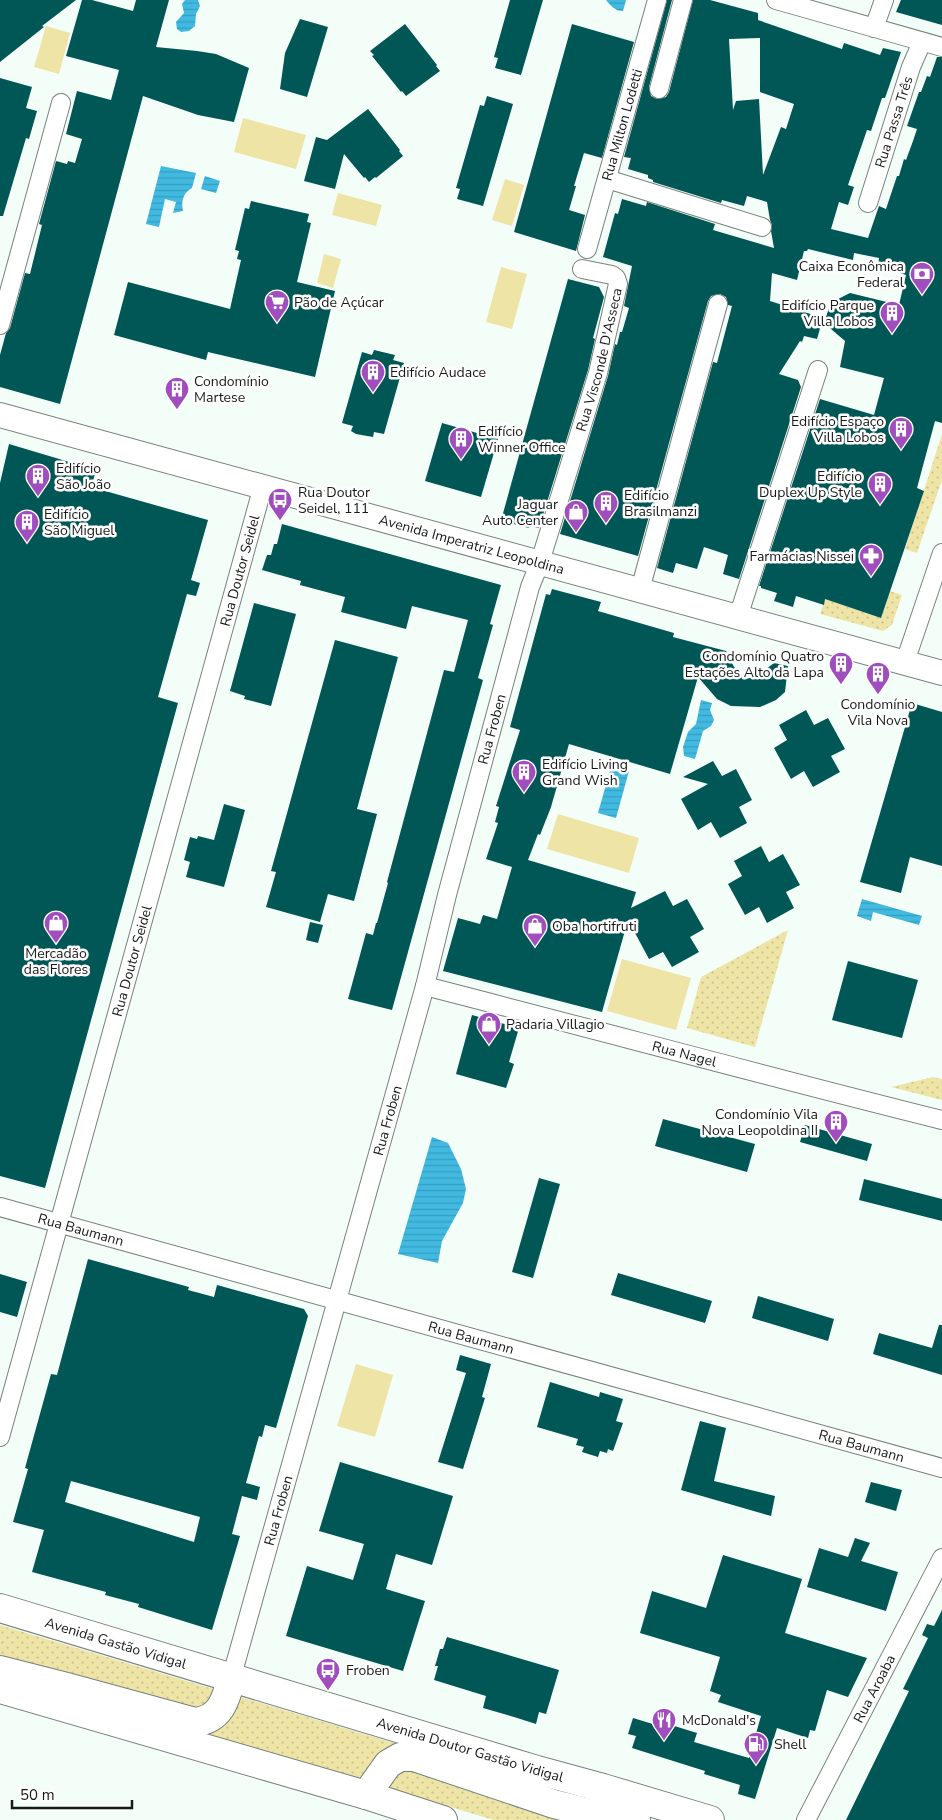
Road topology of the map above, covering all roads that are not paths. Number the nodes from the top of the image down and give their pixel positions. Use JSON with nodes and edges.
{"nodes":[{"id":1,"x":657,"y":0,"type":"edge"},
{"id":2,"x":683,"y":0,"type":"edge"},
{"id":3,"x":776,"y":0,"type":"edge"},
{"id":4,"x":884,"y":0,"type":"edge"},
{"id":5,"x":874,"y":28,"type":"junction"},
{"id":6,"x":922,"y":42,"type":"junction"},
{"id":7,"x":942,"y":47,"type":"edge"},
{"id":8,"x":659,"y":89,"type":"dead end"},
{"id":9,"x":61,"y":104,"type":"dead end"},
{"id":10,"x":607,"y":179,"type":"junction"},
{"id":11,"x":868,"y":203,"type":"dead end"},
{"id":12,"x":762,"y":227,"type":"dead end"},
{"id":13,"x":587,"y":249,"type":"dead end"},
{"id":14,"x":582,"y":269,"type":"dead end"},
{"id":15,"x":718,"y":304,"type":"dead end"},
{"id":16,"x":0,"y":325,"type":"edge"},
{"id":17,"x":818,"y":370,"type":"dead end"},
{"id":18,"x":0,"y":415,"type":"edge"},
{"id":19,"x":263,"y":486,"type":"junction"},
{"id":20,"x":942,"y":553,"type":"edge"},
{"id":21,"x":540,"y":562,"type":"junction"},
{"id":22,"x":640,"y":590,"type":"junction"},
{"id":23,"x":738,"y":617,"type":"junction"},
{"id":24,"x":905,"y":662,"type":"junction"},
{"id":25,"x":942,"y":673,"type":"edge"},
{"id":26,"x":425,"y":986,"type":"junction"},
{"id":27,"x":942,"y":1120,"type":"edge"},
{"id":28,"x":0,"y":1207,"type":"edge"},
{"id":29,"x":59,"y":1224,"type":"junction"},
{"id":30,"x":337,"y":1300,"type":"junction"},
{"id":31,"x":0,"y":1437,"type":"edge"},
{"id":32,"x":942,"y":1468,"type":"edge"},
{"id":33,"x":942,"y":1558,"type":"edge"},
{"id":34,"x":0,"y":1608,"type":"edge"},
{"id":35,"x":0,"y":1670,"type":"edge"},
{"id":36,"x":231,"y":1678,"type":"junction"},
{"id":37,"x":0,"y":1689,"type":"edge"},
{"id":38,"x":366,"y":1794,"type":"junction"},
{"id":39,"x":443,"y":1820,"type":"edge"},
{"id":40,"x":636,"y":1820,"type":"edge"},
{"id":41,"x":710,"y":1820,"type":"edge"},
{"id":42,"x":806,"y":1820,"type":"edge"}],
"edges":[{"from":1,"to":10,"type":"street","name":"Rua Milton Lodetti"},
{"from":2,"to":8,"type":"street"},
{"from":3,"to":5,"type":"street"},
{"from":4,"to":5,"type":"street"},
{"from":5,"to":6,"type":"street"},
{"from":6,"to":7,"type":"street"},
{"from":6,"to":11,"type":"street","name":"Rua Passa Três"},
{"from":9,"to":16,"type":"street"},
{"from":10,"to":12,"type":"street"},
{"from":10,"to":13,"type":"street","name":"Rua Milton Lodetti"},
{"from":14,"to":21,"type":"street","name":"Rua Visconde D'Asseca"},
{"from":15,"to":22,"type":"street"},
{"from":17,"to":23,"type":"street"},
{"from":18,"to":19,"type":"main road","name":"Avenida Imperatriz Leopoldina"},
{"from":19,"to":21,"type":"main road","name":"Avenida Imperatriz Leopoldina"},
{"from":19,"to":29,"type":"street","name":"Rua Doutor Seidel"},
{"from":20,"to":24,"type":"street"},
{"from":21,"to":22,"type":"main road","name":"Avenida Imperatriz Leopoldina"},
{"from":21,"to":26,"type":"street","name":"Rua Froben"},
{"from":22,"to":23,"type":"main road","name":"Avenida Imperatriz Leopoldina"},
{"from":23,"to":24,"type":"main road","name":"Avenida Imperatriz Leopoldina"},
{"from":24,"to":25,"type":"main road","name":"Avenida Imperatriz Leopoldina"},
{"from":26,"to":27,"type":"street","name":"Rua Nagel"},
{"from":26,"to":30,"type":"street","name":"Rua Froben"},
{"from":28,"to":29,"type":"street","name":"Rua Baumann"},
{"from":29,"to":30,"type":"street","name":"Rua Baumann"},
{"from":29,"to":31,"type":"street","name":"Rua Doutor Seidel"},
{"from":30,"to":32,"type":"street","name":"Rua Baumann"},
{"from":30,"to":36,"type":"street","name":"Rua Froben"},
{"from":33,"to":42,"type":"street","name":"Rua Aroaba"},
{"from":34,"to":36,"type":"highway","name":"Avenida Gastão Vidigal"},
{"from":35,"to":36,"type":"highway"},
{"from":36,"to":41,"type":"highway","name":"Avenida Doutor Gastão Vidigal"},
{"from":37,"to":38,"type":"highway"},
{"from":38,"to":39,"type":"highway"},
{"from":38,"to":40,"type":"highway"}]}
